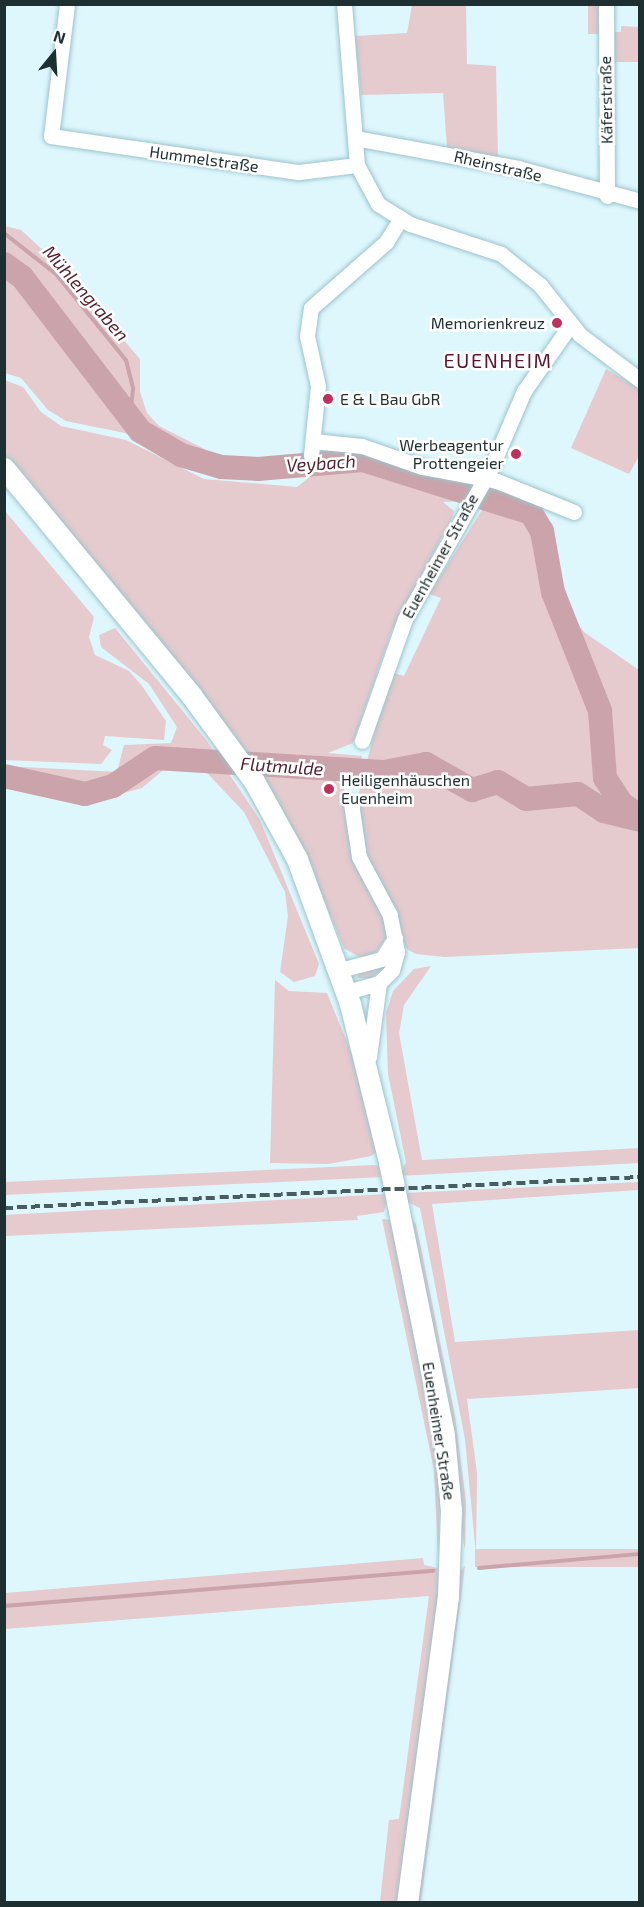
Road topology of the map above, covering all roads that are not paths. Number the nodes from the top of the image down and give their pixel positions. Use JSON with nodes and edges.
{"nodes":[{"id":1,"x":67,"y":4,"type":"edge"},
{"id":2,"x":344,"y":4,"type":"edge"},
{"id":3,"x":606,"y":4,"type":"edge"},
{"id":4,"x":355,"y":138,"type":"junction"},
{"id":5,"x":357,"y":165,"type":"junction"},
{"id":6,"x":607,"y":196,"type":"junction"},
{"id":7,"x":639,"y":201,"type":"edge"},
{"id":8,"x":400,"y":220,"type":"junction"},
{"id":9,"x":571,"y":324,"type":"junction"},
{"id":10,"x":639,"y":380,"type":"edge"},
{"id":11,"x":4,"y":468,"type":"edge"},
{"id":12,"x":482,"y":482,"type":"junction"},
{"id":13,"x":574,"y":512,"type":"dead end"},
{"id":14,"x":362,"y":741,"type":"dead end"},
{"id":15,"x":351,"y":802,"type":"dead end"},
{"id":16,"x":395,"y":938,"type":"junction"},
{"id":17,"x":340,"y":970,"type":"junction"},
{"id":18,"x":379,"y":983,"type":"junction"},
{"id":19,"x":347,"y":992,"type":"junction"},
{"id":20,"x":369,"y":1071,"type":"junction"},
{"id":21,"x":407,"y":1902,"type":"edge"}],
"edges":[{"from":1,"to":5,"type":"street","name":"Hummelstraße"},
{"from":2,"to":4,"type":"street"},
{"from":3,"to":6,"type":"street","name":"Käferstraße"},
{"from":4,"to":5,"type":"street"},
{"from":4,"to":6,"type":"street","name":"Rheinstraße"},
{"from":5,"to":8,"type":"street"},
{"from":6,"to":7,"type":"street","name":"Rheinstraße"},
{"from":8,"to":9,"type":"street"},
{"from":8,"to":12,"type":"street"},
{"from":9,"to":10,"type":"street"},
{"from":9,"to":12,"type":"street","name":"Euenheimer Straße"},
{"from":11,"to":17,"type":"main road","name":"Euenheimer Straße"},
{"from":12,"to":13,"type":"street"},
{"from":12,"to":14,"type":"street","name":"Euenheimer Straße"},
{"from":15,"to":16,"type":"street","name":"Euenheimer Straße"},
{"from":16,"to":17,"type":"street"},
{"from":16,"to":18,"type":"street","name":"Euenheimer Straße"},
{"from":17,"to":19,"type":"main road","name":"Euenheimer Straße"},
{"from":18,"to":19,"type":"street"},
{"from":18,"to":20,"type":"street","name":"Euenheimer Straße"},
{"from":19,"to":20,"type":"main road","name":"Euenheimer Straße"},
{"from":20,"to":21,"type":"main road","name":"Euenheimer Straße"}]}
